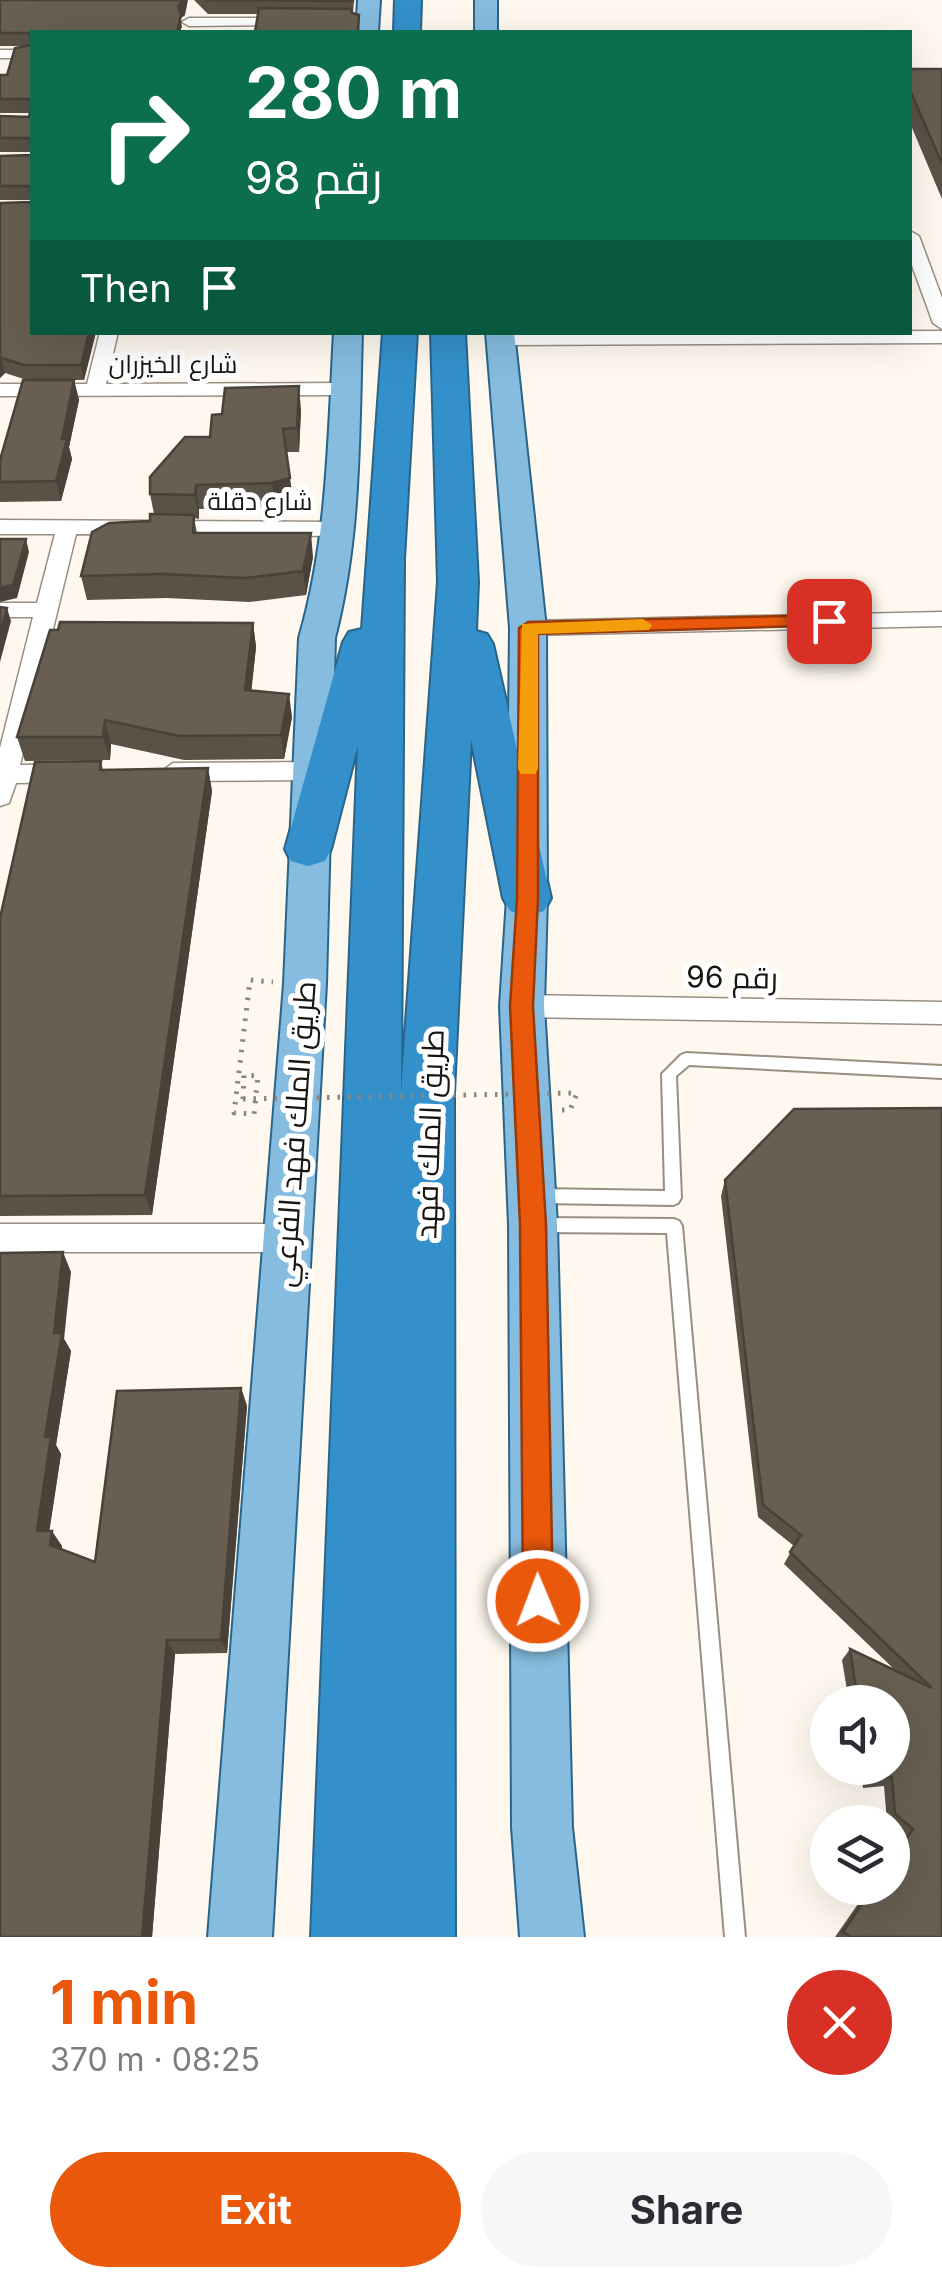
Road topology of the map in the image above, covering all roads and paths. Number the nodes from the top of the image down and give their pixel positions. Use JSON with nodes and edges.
{"nodes":[{"id":1,"x":196,"y":0,"type":"edge"},
{"id":2,"x":408,"y":0,"type":"edge"},
{"id":3,"x":486,"y":0,"type":"edge"},
{"id":4,"x":308,"y":22,"type":"edge"},
{"id":5,"x":189,"y":27,"type":"edge"},
{"id":6,"x":407,"y":30,"type":"edge"},
{"id":7,"x":486,"y":30,"type":"edge"},
{"id":8,"x":0,"y":54,"type":"edge"},
{"id":9,"x":30,"y":54,"type":"edge"},
{"id":10,"x":912,"y":241,"type":"edge"},
{"id":11,"x":942,"y":323,"type":"edge"},
{"id":12,"x":108,"y":335,"type":"edge"},
{"id":13,"x":348,"y":335,"type":"edge"},
{"id":14,"x":400,"y":335,"type":"edge"},
{"id":15,"x":448,"y":335,"type":"edge"},
{"id":16,"x":500,"y":336,"type":"edge"},
{"id":17,"x":942,"y":337,"type":"edge"},
{"id":18,"x":96,"y":389,"type":"junction"},
{"id":19,"x":346,"y":389,"type":"junction"},
{"id":20,"x":1,"y":394,"type":"edge"},
{"id":21,"x":0,"y":526,"type":"edge"},
{"id":22,"x":67,"y":526,"type":"junction"},
{"id":23,"x":340,"y":528,"type":"junction"},
{"id":24,"x":384,"y":559,"type":"junction"},
{"id":25,"x":458,"y":582,"type":"junction"},
{"id":26,"x":0,"y":610,"type":"edge"},
{"id":27,"x":44,"y":610,"type":"junction"},
{"id":28,"x":942,"y":618,"type":"edge"},
{"id":29,"x":528,"y":628,"type":"junction"},
{"id":30,"x":12,"y":688,"type":"edge"},
{"id":31,"x":310,"y":771,"type":"junction"},
{"id":32,"x":139,"y":772,"type":"edge"},
{"id":33,"x":101,"y":773,"type":"edge"},
{"id":34,"x":3,"y":785,"type":"edge"},
{"id":35,"x":308,"y":848,"type":"junction"},
{"id":36,"x":528,"y":898,"type":"junction"},
{"id":37,"x":305,"y":984,"type":"junction"},
{"id":38,"x":522,"y":1006,"type":"junction"},
{"id":39,"x":942,"y":1013,"type":"edge"},
{"id":40,"x":942,"y":1072,"type":"edge"},
{"id":41,"x":577,"y":1093,"type":"dead end"},
{"id":42,"x":674,"y":1198,"type":"junction"},
{"id":43,"x":532,"y":1210,"type":"junction"},
{"id":44,"x":674,"y":1226,"type":"junction"},
{"id":45,"x":0,"y":1238,"type":"edge"},
{"id":46,"x":286,"y":1238,"type":"junction"},
{"id":47,"x":248,"y":1804,"type":"junction"},
{"id":48,"x":542,"y":1827,"type":"junction"},
{"id":49,"x":220,"y":1937,"type":"edge"},
{"id":50,"x":240,"y":1937,"type":"edge"},
{"id":51,"x":348,"y":1937,"type":"edge"},
{"id":52,"x":418,"y":1937,"type":"edge"},
{"id":53,"x":536,"y":1937,"type":"edge"},
{"id":54,"x":552,"y":1937,"type":"edge"},
{"id":55,"x":735,"y":1937,"type":"edge"}],
"edges":[{"from":1,"to":5,"type":"street"},
{"from":2,"to":6,"type":"highway"},
{"from":3,"to":7,"type":"main road"},
{"from":4,"to":5,"type":"street"},
{"from":8,"to":9,"type":"street"},
{"from":10,"to":11,"type":"street"},
{"from":12,"to":18,"type":"street"},
{"from":13,"to":19,"type":"main road","name":"طريق الملك فهد الفرعي"},
{"from":14,"to":24,"type":"highway","name":"طريق الملك فهد"},
{"from":15,"to":25,"type":"highway","name":"طريق الملك فهد"},
{"from":16,"to":17,"type":"street"},
{"from":16,"to":29,"type":"main road"},
{"from":18,"to":19,"type":"street","name":"شارع الخيزران"},
{"from":18,"to":20,"type":"street","name":"شارع الخيزران"},
{"from":19,"to":23,"type":"main road","name":"طريق الملك فهد الفرعي"},
{"from":21,"to":22,"type":"street","name":"شارع دقلة"},
{"from":22,"to":23,"type":"street","name":"شارع دقلة"},
{"from":22,"to":27,"type":"street"},
{"from":23,"to":31,"type":"main road","name":"طريق الملك فهد الفرعي"},
{"from":24,"to":35,"type":"highway"},
{"from":24,"to":51,"type":"highway","name":"طريق الملك فهد"},
{"from":25,"to":36,"type":"highway"},
{"from":25,"to":52,"type":"highway","name":"طريق الملك فهد"},
{"from":26,"to":27,"type":"street"},
{"from":27,"to":30,"type":"street"},
{"from":28,"to":29,"type":"street"},
{"from":29,"to":36,"type":"main road"},
{"from":30,"to":34,"type":"street"},
{"from":31,"to":32,"type":"street"},
{"from":31,"to":35,"type":"main road","name":"طريق الملك فهد الفرعي"},
{"from":33,"to":34,"type":"street"},
{"from":35,"to":37,"type":"main road","name":"طريق الملك فهد الفرعي"},
{"from":36,"to":38,"type":"main road"},
{"from":37,"to":41,"type":"path","bridge":true},
{"from":37,"to":46,"type":"main road","name":"طريق الملك فهد الفرعي"},
{"from":38,"to":39,"type":"street","name":"رقم 96"},
{"from":38,"to":43,"type":"main road"},
{"from":40,"to":42,"type":"lane"},
{"from":42,"to":43,"type":"lane"},
{"from":42,"to":44,"type":"lane"},
{"from":43,"to":44,"type":"lane"},
{"from":43,"to":48,"type":"main road"},
{"from":44,"to":55,"type":"lane"},
{"from":45,"to":46,"type":"street"},
{"from":46,"to":47,"type":"main road","name":"طريق الملك فهد الفرعي"},
{"from":47,"to":49,"type":"main road"},
{"from":47,"to":50,"type":"main road"},
{"from":48,"to":53,"type":"main road"},
{"from":48,"to":54,"type":"main road"}]}
